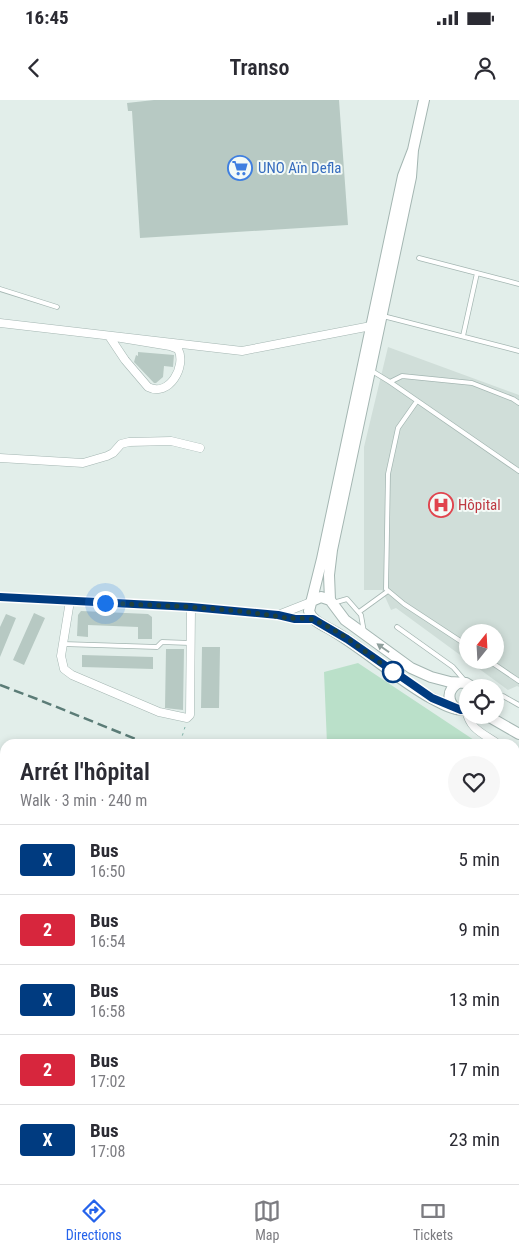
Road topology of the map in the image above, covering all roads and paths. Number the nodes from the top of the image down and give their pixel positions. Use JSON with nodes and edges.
{"nodes":[{"id":1,"x":424,"y":100,"type":"edge"},
{"id":2,"x":413,"y":150,"type":"junction"},
{"id":3,"x":419,"y":258,"type":"dead end"},
{"id":4,"x":477,"y":273,"type":"junction"},
{"id":5,"x":519,"y":284,"type":"edge"},
{"id":6,"x":0,"y":288,"type":"edge"},
{"id":7,"x":57,"y":307,"type":"dead end"},
{"id":8,"x":382,"y":315,"type":"junction"},
{"id":9,"x":0,"y":323,"type":"edge"},
{"id":10,"x":371,"y":326,"type":"junction"},
{"id":11,"x":109,"y":336,"type":"junction"},
{"id":12,"x":463,"y":336,"type":"junction"},
{"id":13,"x":519,"y":351,"type":"edge"},
{"id":14,"x":370,"y":370,"type":"junction"},
{"id":15,"x":390,"y":382,"type":"junction"},
{"id":16,"x":417,"y":401,"type":"junction"},
{"id":17,"x":519,"y":403,"type":"edge"},
{"id":18,"x":200,"y":448,"type":"dead end"},
{"id":19,"x":0,"y":458,"type":"edge"},
{"id":20,"x":519,"y":471,"type":"edge"},
{"id":21,"x":388,"y":591,"type":"junction"},
{"id":22,"x":0,"y":597,"type":"edge"},
{"id":23,"x":70,"y":601,"type":"junction"},
{"id":24,"x":311,"y":602,"type":"junction"},
{"id":25,"x":332,"y":603,"type":"junction"},
{"id":26,"x":191,"y":607,"type":"junction"},
{"id":27,"x":358,"y":612,"type":"junction"},
{"id":28,"x":278,"y":615,"type":"junction"},
{"id":29,"x":316,"y":621,"type":"junction"},
{"id":30,"x":397,"y":627,"type":"dead end"},
{"id":31,"x":364,"y":634,"type":"junction"},
{"id":32,"x":459,"y":640,"type":"edge"},
{"id":33,"x":190,"y":643,"type":"junction"},
{"id":34,"x":63,"y":644,"type":"junction"},
{"id":35,"x":501,"y":669,"type":"edge"},
{"id":36,"x":463,"y":679,"type":"edge"},
{"id":37,"x":519,"y":681,"type":"edge"},
{"id":38,"x":459,"y":683,"type":"edge"},
{"id":39,"x":459,"y":687,"type":"edge"},
{"id":40,"x":504,"y":697,"type":"edge"},
{"id":41,"x":519,"y":705,"type":"edge"},
{"id":42,"x":459,"y":706,"type":"edge"},
{"id":43,"x":459,"y":708,"type":"edge"},
{"id":44,"x":186,"y":718,"type":"junction"},
{"id":45,"x":470,"y":724,"type":"edge"},
{"id":46,"x":503,"y":724,"type":"edge"},
{"id":47,"x":519,"y":734,"type":"edge"},
{"id":48,"x":181,"y":739,"type":"edge"},
{"id":49,"x":491,"y":739,"type":"edge"}],
"edges":[{"from":1,"to":2,"type":"street"},
{"from":2,"to":8,"type":"street"},
{"from":2,"to":10,"type":"street"},
{"from":3,"to":4,"type":"lane"},
{"from":4,"to":5,"type":"lane"},
{"from":4,"to":12,"type":"lane"},
{"from":6,"to":7,"type":"lane"},
{"from":8,"to":12,"type":"lane"},
{"from":8,"to":14,"type":"street"},
{"from":9,"to":11,"type":"street"},
{"from":10,"to":11,"type":"street"},
{"from":10,"to":24,"type":"street"},
{"from":11,"to":11,"type":"street"},
{"from":12,"to":13,"type":"lane"},
{"from":14,"to":15,"type":"lane"},
{"from":14,"to":25,"type":"street"},
{"from":15,"to":16,"type":"lane"},
{"from":15,"to":17,"type":"lane"},
{"from":16,"to":20,"type":"lane"},
{"from":16,"to":21,"type":"lane"},
{"from":18,"to":19,"type":"street"},
{"from":21,"to":27,"type":"lane"},
{"from":21,"to":32,"type":"lane"},
{"from":22,"to":23,"type":"street"},
{"from":23,"to":26,"type":"street"},
{"from":23,"to":34,"type":"street"},
{"from":24,"to":25,"type":"street"},
{"from":24,"to":28,"type":"street"},
{"from":24,"to":29,"type":"street"},
{"from":25,"to":27,"type":"lane"},
{"from":25,"to":29,"type":"street"},
{"from":25,"to":31,"type":"street"},
{"from":26,"to":28,"type":"street"},
{"from":26,"to":33,"type":"street"},
{"from":27,"to":31,"type":"lane"},
{"from":28,"to":29,"type":"street"},
{"from":29,"to":43,"type":"street"},
{"from":30,"to":36,"type":"lane"},
{"from":38,"to":31,"type":"street","one_way":true},
{"from":33,"to":34,"type":"lane"},
{"from":33,"to":44,"type":"street"},
{"from":34,"to":44,"type":"street"},
{"from":35,"to":37,"type":"lane"},
{"from":39,"to":42,"type":"street"},
{"from":40,"to":41,"type":"lane"},
{"from":44,"to":48,"type":"path"},
{"from":45,"to":49,"type":"street"},
{"from":46,"to":47,"type":"street"}]}
